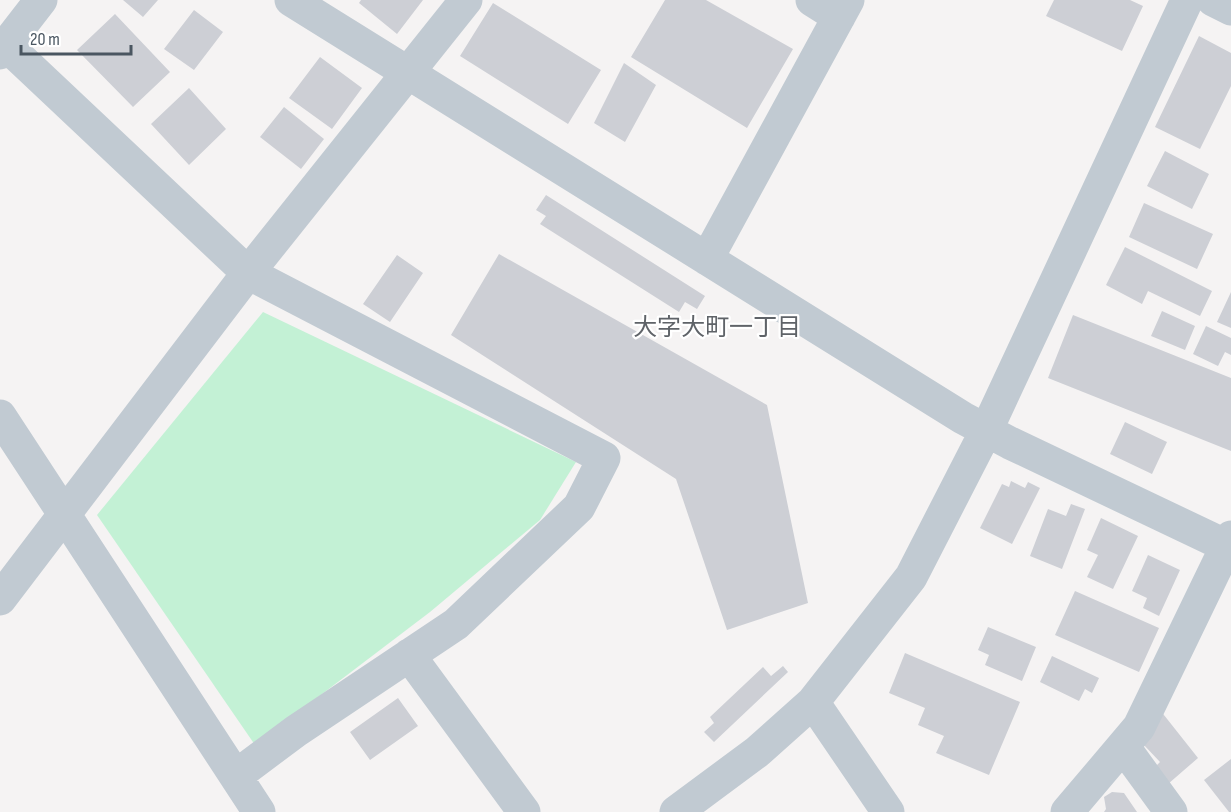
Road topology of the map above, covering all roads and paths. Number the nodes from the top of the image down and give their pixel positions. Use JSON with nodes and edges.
{"nodes":[{"id":1,"x":41,"y":0,"type":"edge"},
{"id":2,"x":291,"y":0,"type":"edge"},
{"id":3,"x":466,"y":0,"type":"edge"},
{"id":4,"x":1187,"y":0,"type":"edge"},
{"id":5,"x":1213,"y":0,"type":"edge"},
{"id":6,"x":833,"y":6,"type":"edge"},
{"id":7,"x":1231,"y":9,"type":"edge"},
{"id":8,"x":3,"y":50,"type":"edge"},
{"id":9,"x":408,"y":74,"type":"junction"},
{"id":10,"x":707,"y":259,"type":"junction"},
{"id":11,"x":248,"y":273,"type":"junction"},
{"id":12,"x":0,"y":416,"type":"edge"},
{"id":13,"x":987,"y":429,"type":"junction"},
{"id":14,"x":64,"y":516,"type":"junction"},
{"id":15,"x":1230,"y":543,"type":"edge"},
{"id":16,"x":0,"y":599,"type":"edge"},
{"id":17,"x":409,"y":655,"type":"junction"},
{"id":18,"x":813,"y":702,"type":"junction"},
{"id":19,"x":1123,"y":746,"type":"junction"},
{"id":20,"x":237,"y":775,"type":"junction"},
{"id":21,"x":259,"y":812,"type":"edge"},
{"id":22,"x":524,"y":812,"type":"edge"},
{"id":23,"x":676,"y":812,"type":"edge"},
{"id":24,"x":888,"y":812,"type":"edge"},
{"id":25,"x":1067,"y":812,"type":"edge"},
{"id":26,"x":1171,"y":812,"type":"edge"}],
"edges":[{"from":1,"to":8,"type":"street"},
{"from":2,"to":9,"type":"street"},
{"from":3,"to":9,"type":"street"},
{"from":4,"to":13,"type":"street"},
{"from":5,"to":7,"type":"street"},
{"from":6,"to":10,"type":"street"},
{"from":8,"to":11,"type":"street"},
{"from":9,"to":10,"type":"street"},
{"from":9,"to":11,"type":"street"},
{"from":10,"to":13,"type":"street"},
{"from":11,"to":14,"type":"street"},
{"from":11,"to":17,"type":"street"},
{"from":12,"to":14,"type":"street"},
{"from":13,"to":15,"type":"street"},
{"from":13,"to":18,"type":"street"},
{"from":14,"to":16,"type":"street"},
{"from":14,"to":20,"type":"street"},
{"from":15,"to":19,"type":"street"},
{"from":17,"to":20,"type":"street"},
{"from":17,"to":22,"type":"street"},
{"from":18,"to":23,"type":"street"},
{"from":18,"to":24,"type":"street"},
{"from":19,"to":25,"type":"street"},
{"from":19,"to":26,"type":"street"},
{"from":20,"to":21,"type":"street"}]}
